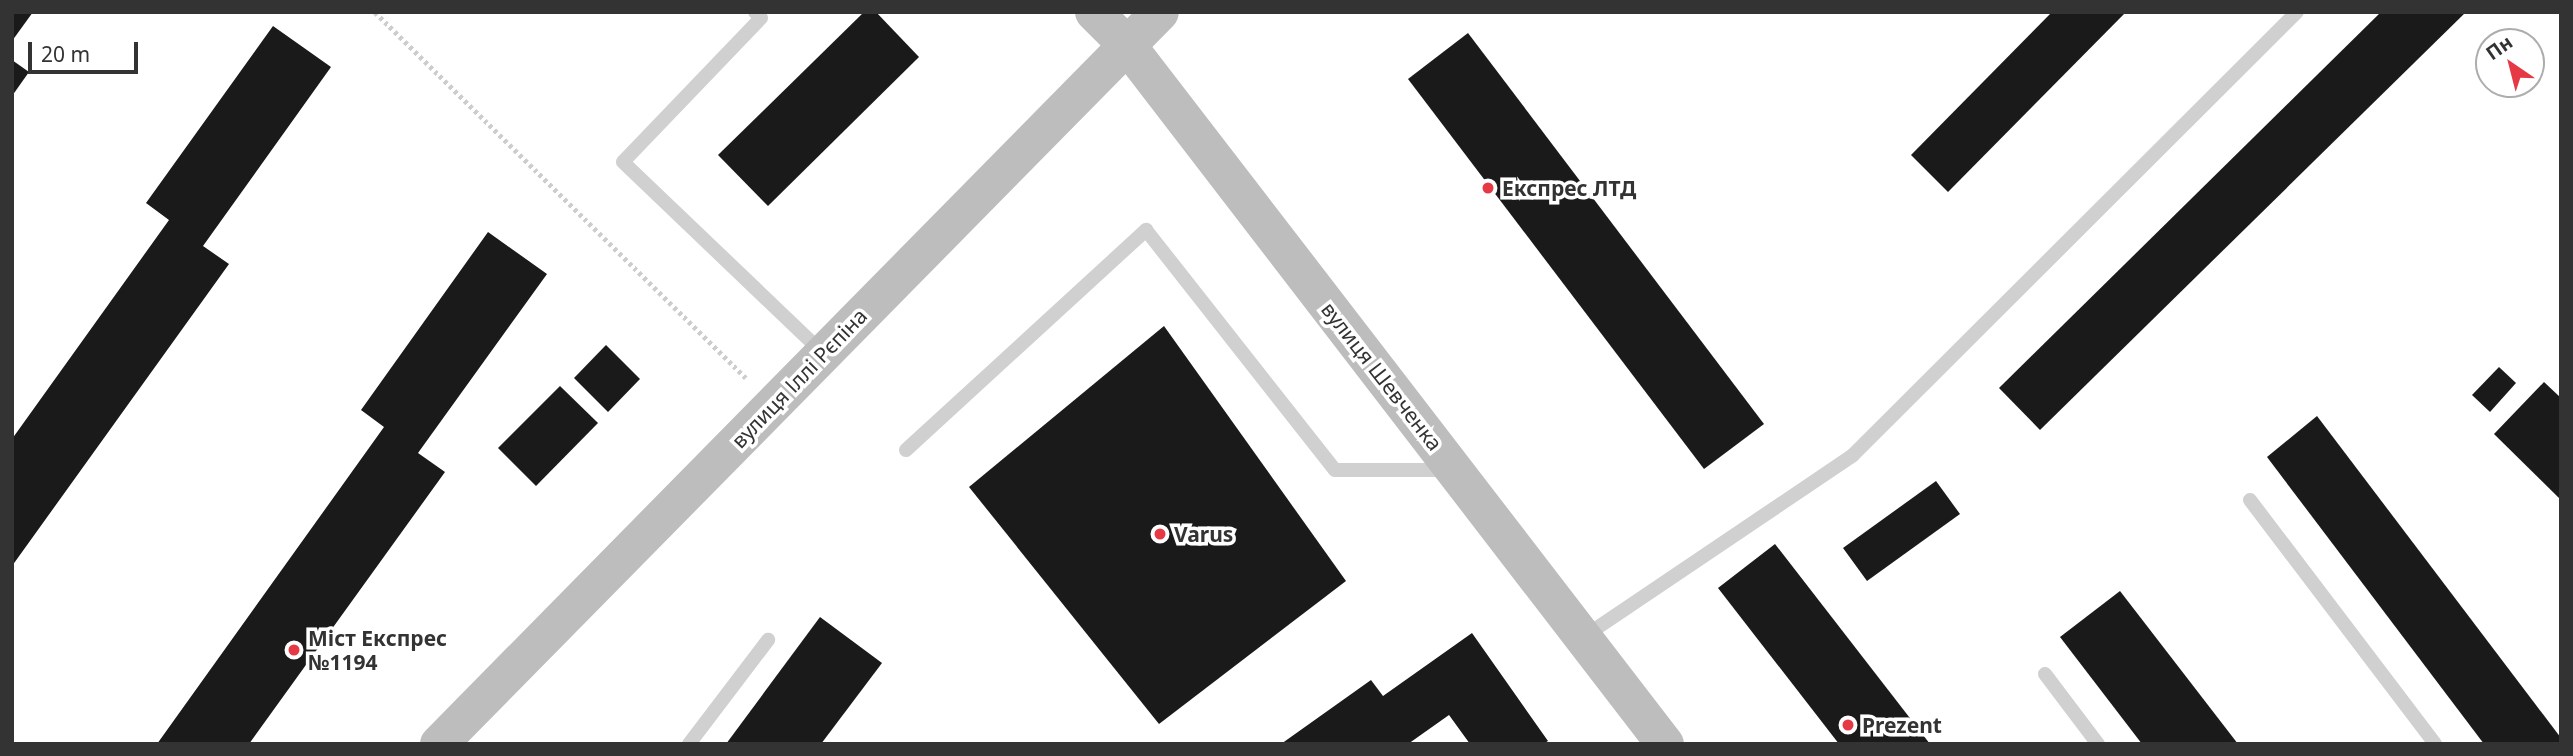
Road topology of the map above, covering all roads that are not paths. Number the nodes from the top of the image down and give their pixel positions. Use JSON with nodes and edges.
{"nodes":[{"id":1,"x":754,"y":12,"type":"edge"},
{"id":2,"x":1094,"y":12,"type":"edge"},
{"id":3,"x":1160,"y":12,"type":"edge"},
{"id":4,"x":2297,"y":12,"type":"edge"},
{"id":5,"x":1127,"y":45,"type":"junction"},
{"id":6,"x":823,"y":353,"type":"junction"},
{"id":7,"x":906,"y":450,"type":"dead end"},
{"id":8,"x":1455,"y":470,"type":"junction"},
{"id":9,"x":2250,"y":500,"type":"dead end"},
{"id":10,"x":1584,"y":637,"type":"junction"},
{"id":11,"x":768,"y":640,"type":"dead end"},
{"id":12,"x":2045,"y":674,"type":"dead end"},
{"id":13,"x":439,"y":744,"type":"edge"},
{"id":14,"x":689,"y":744,"type":"edge"},
{"id":15,"x":1665,"y":744,"type":"edge"},
{"id":16,"x":2098,"y":744,"type":"edge"},
{"id":17,"x":2435,"y":744,"type":"edge"}],
"edges":[{"from":1,"to":6,"type":"lane"},
{"from":2,"to":5,"type":"street","name":"вулиця Шевченка"},
{"from":3,"to":5,"type":"street","name":"вулиця Іллі Рєпіна"},
{"from":4,"to":10,"type":"lane"},
{"from":5,"to":6,"type":"street","name":"вулиця Іллі Рєпіна"},
{"from":5,"to":8,"type":"street","name":"вулиця Шевченка"},
{"from":6,"to":13,"type":"street","name":"вулиця Іллі Рєпіна"},
{"from":7,"to":8,"type":"lane"},
{"from":8,"to":10,"type":"street","name":"вулиця Шевченка"},
{"from":9,"to":17,"type":"lane"},
{"from":10,"to":15,"type":"street","name":"вулиця Шевченка"},
{"from":11,"to":14,"type":"lane"},
{"from":12,"to":16,"type":"lane"}]}
